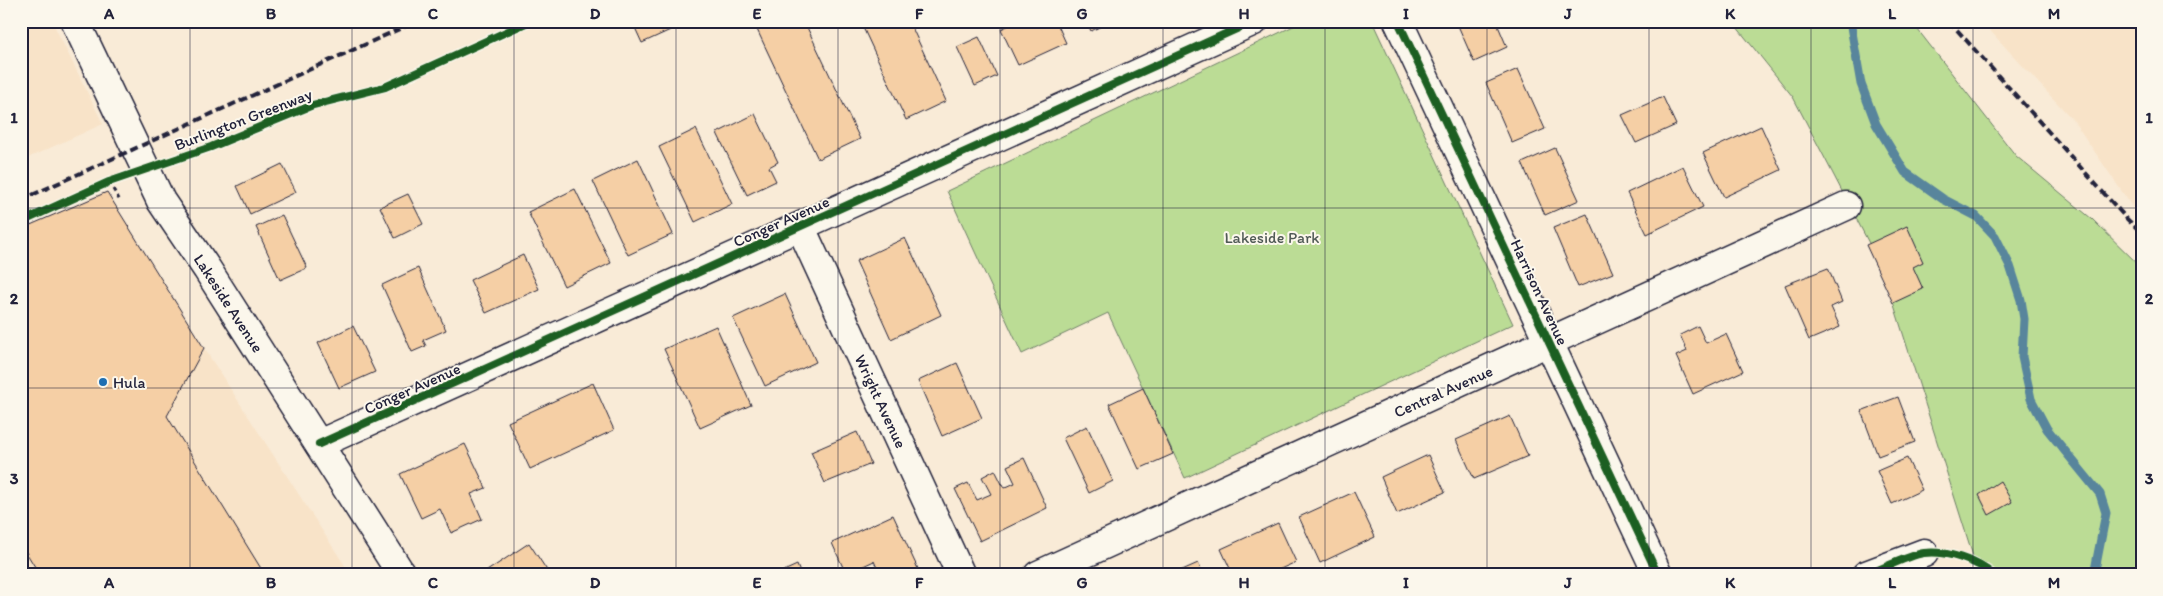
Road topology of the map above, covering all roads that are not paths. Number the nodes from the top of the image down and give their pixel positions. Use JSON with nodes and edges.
{"nodes":[{"id":1,"x":75,"y":21,"type":"edge"},
{"id":2,"x":1254,"y":21,"type":"edge"},
{"id":3,"x":1398,"y":21,"type":"edge"},
{"id":4,"x":1846,"y":206,"type":"dead end"},
{"id":5,"x":801,"y":228,"type":"junction"},
{"id":6,"x":1548,"y":343,"type":"junction"},
{"id":7,"x":319,"y":444,"type":"junction"},
{"id":8,"x":1924,"y":552,"type":"dead end"},
{"id":9,"x":402,"y":575,"type":"edge"},
{"id":10,"x":961,"y":575,"type":"edge"},
{"id":11,"x":1038,"y":575,"type":"edge"},
{"id":12,"x":1658,"y":575,"type":"edge"},
{"id":13,"x":1866,"y":575,"type":"edge"}],
"edges":[{"from":1,"to":7,"type":"street","name":"Lakeside Avenue"},
{"from":2,"to":5,"type":"street","name":"Conger Avenue"},
{"from":3,"to":6,"type":"street","name":"Harrison Avenue"},
{"from":4,"to":6,"type":"street","name":"Central Avenue"},
{"from":5,"to":7,"type":"street","name":"Conger Avenue"},
{"from":5,"to":10,"type":"street","name":"Wright Avenue"},
{"from":6,"to":11,"type":"street","name":"Central Avenue"},
{"from":6,"to":12,"type":"street","name":"Harrison Avenue"},
{"from":7,"to":9,"type":"street","name":"Lakeside Avenue"},
{"from":8,"to":13,"type":"street"}]}
